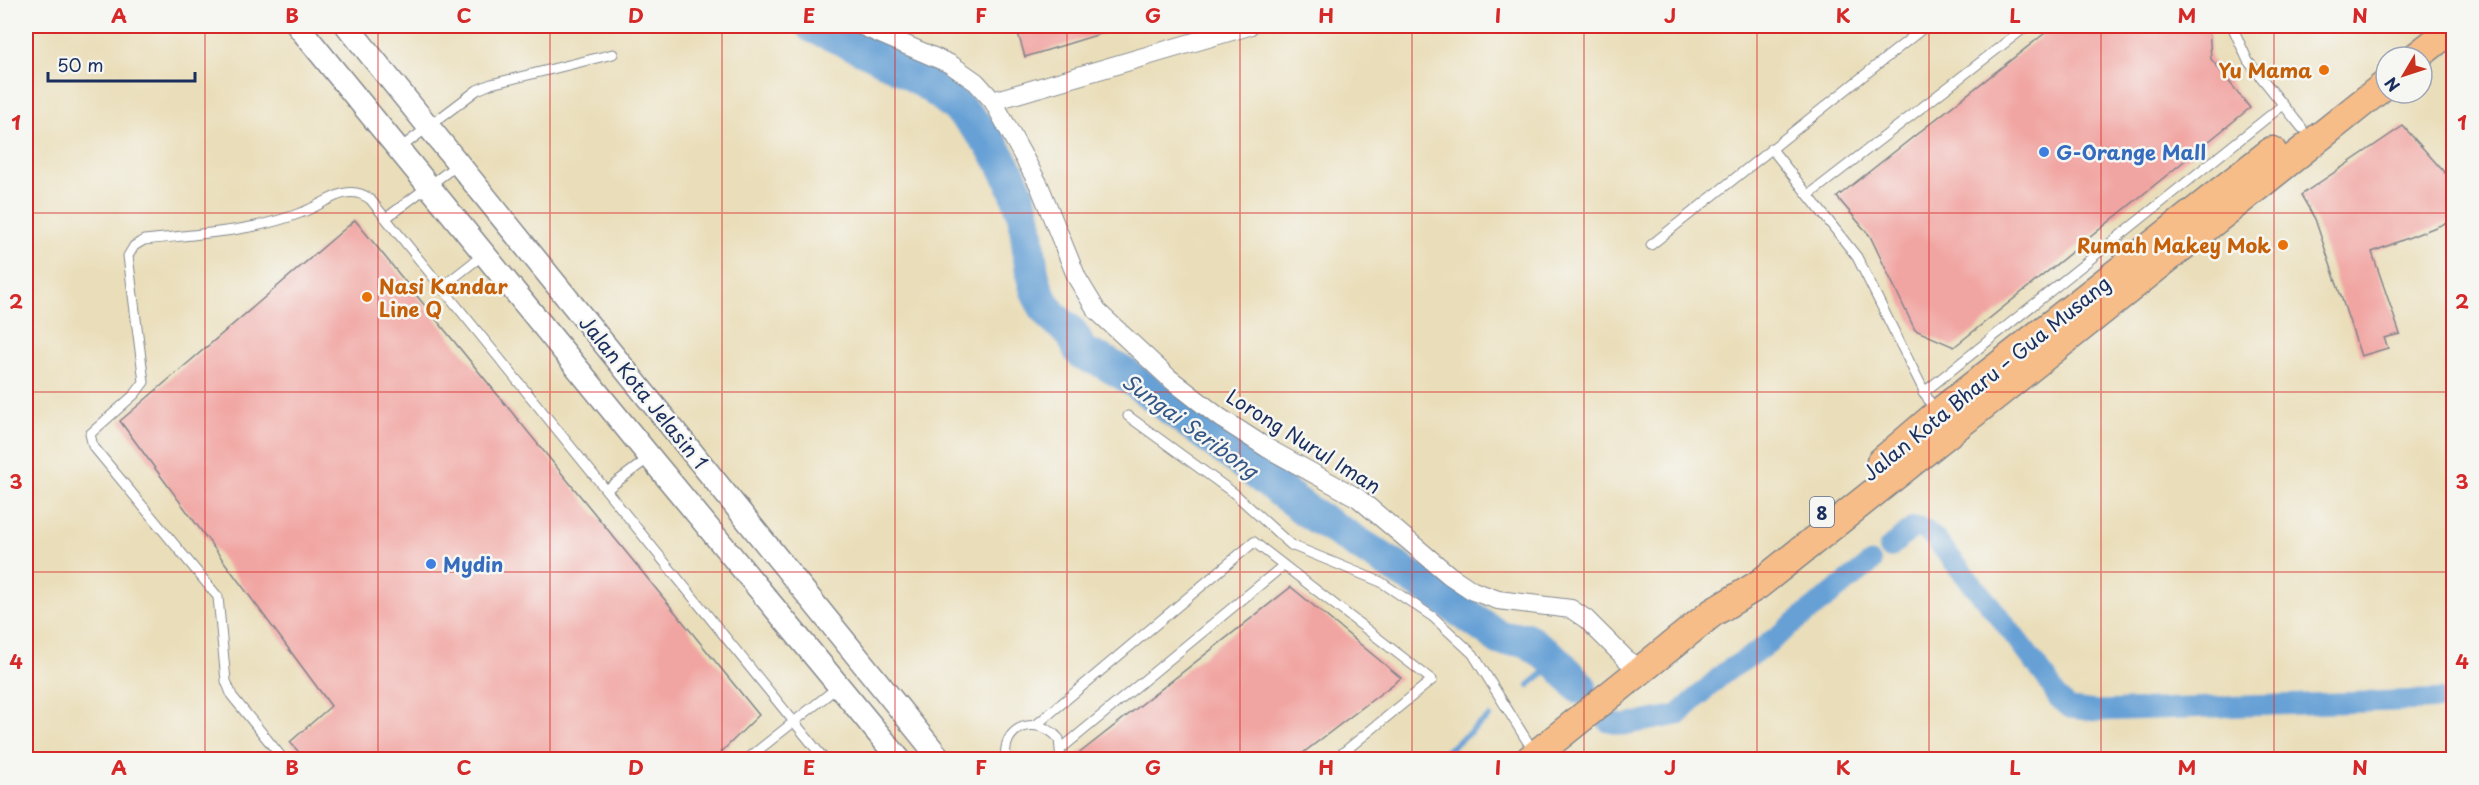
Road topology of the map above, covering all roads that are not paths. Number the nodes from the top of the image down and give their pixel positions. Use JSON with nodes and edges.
{"nodes":[{"id":1,"x":298,"y":26,"type":"edge"},
{"id":2,"x":346,"y":26,"type":"edge"},
{"id":3,"x":862,"y":26,"type":"edge"},
{"id":4,"x":1249,"y":26,"type":"edge"},
{"id":5,"x":1926,"y":26,"type":"edge"},
{"id":6,"x":2027,"y":26,"type":"edge"},
{"id":7,"x":2232,"y":26,"type":"edge"},
{"id":8,"x":2454,"y":27,"type":"edge"},
{"id":9,"x":2431,"y":45,"type":"edge"},
{"id":10,"x":613,"y":54,"type":"dead end"},
{"id":11,"x":2374,"y":79,"type":"edge"},
{"id":12,"x":2374,"y":93,"type":"edge"},
{"id":13,"x":993,"y":101,"type":"junction"},
{"id":14,"x":2283,"y":105,"type":"junction"},
{"id":15,"x":428,"y":126,"type":"junction"},
{"id":16,"x":2302,"y":128,"type":"junction"},
{"id":17,"x":1771,"y":148,"type":"junction"},
{"id":18,"x":399,"y":149,"type":"junction"},
{"id":19,"x":459,"y":164,"type":"junction"},
{"id":20,"x":430,"y":187,"type":"junction"},
{"id":21,"x":1810,"y":195,"type":"junction"},
{"id":22,"x":386,"y":218,"type":"junction"},
{"id":23,"x":1651,"y":245,"type":"dead end"},
{"id":24,"x":484,"y":255,"type":"junction"},
{"id":25,"x":442,"y":287,"type":"junction"},
{"id":26,"x":1974,"y":377,"type":"junction"},
{"id":27,"x":1935,"y":414,"type":"junction"},
{"id":28,"x":1128,"y":416,"type":"dead end"},
{"id":29,"x":650,"y":457,"type":"junction"},
{"id":30,"x":606,"y":490,"type":"junction"},
{"id":31,"x":1284,"y":565,"type":"junction"},
{"id":32,"x":1642,"y":670,"type":"junction"},
{"id":33,"x":841,"y":685,"type":"junction"},
{"id":34,"x":794,"y":722,"type":"junction"},
{"id":35,"x":1036,"y":724,"type":"junction"},
{"id":36,"x":1062,"y":748,"type":"junction"},
{"id":37,"x":753,"y":757,"type":"edge"},
{"id":38,"x":1532,"y":757,"type":"edge"},
{"id":39,"x":284,"y":759,"type":"edge"},
{"id":40,"x":825,"y":759,"type":"edge"},
{"id":41,"x":900,"y":759,"type":"edge"},
{"id":42,"x":941,"y":759,"type":"edge"},
{"id":43,"x":1006,"y":759,"type":"edge"},
{"id":44,"x":1061,"y":759,"type":"edge"},
{"id":45,"x":1334,"y":759,"type":"edge"}],
"edges":[{"from":1,"to":18,"type":"street"},
{"from":2,"to":15,"type":"street","name":"Jalan Kota Jelasin 1"},
{"from":3,"to":13,"type":"street","name":"Lorong Nurul Iman"},
{"from":4,"to":13,"type":"street"},
{"from":5,"to":17,"type":"lane"},
{"from":6,"to":21,"type":"lane"},
{"from":7,"to":14,"type":"lane"},
{"from":8,"to":9,"type":"main road"},
{"from":10,"to":15,"type":"lane"},
{"from":11,"to":16,"type":"main road","name":"Jalan Kota Bharu – Gua Musang","number":"8"},
{"from":12,"to":26,"type":"main road","name":"Jalan Kota Bharu – Gua Musang","number":"8"},
{"from":13,"to":32,"type":"street","name":"Lorong Nurul Iman"},
{"from":14,"to":16,"type":"lane"},
{"from":14,"to":26,"type":"lane"},
{"from":15,"to":18,"type":"lane"},
{"from":15,"to":19,"type":"street","name":"Jalan Kota Jelasin 1"},
{"from":16,"to":26,"type":"main road","name":"Jalan Kota Bharu – Gua Musang","number":"8"},
{"from":17,"to":21,"type":"lane"},
{"from":17,"to":23,"type":"lane"},
{"from":18,"to":20,"type":"street"},
{"from":19,"to":20,"type":"lane"},
{"from":19,"to":42,"type":"street","name":"Jalan Kota Jelasin 1"},
{"from":20,"to":22,"type":"lane"},
{"from":20,"to":24,"type":"street"},
{"from":21,"to":27,"type":"lane"},
{"from":22,"to":25,"type":"lane"},
{"from":22,"to":39,"type":"lane"},
{"from":24,"to":25,"type":"lane"},
{"from":24,"to":29,"type":"street"},
{"from":25,"to":30,"type":"lane"},
{"from":26,"to":27,"type":"main road","name":"Jalan Kota Bharu – Gua Musang","number":"8"},
{"from":27,"to":32,"type":"main road","name":"Jalan Kota Bharu – Gua Musang","number":"8"},
{"from":28,"to":38,"type":"lane"},
{"from":29,"to":30,"type":"lane"},
{"from":29,"to":33,"type":"street"},
{"from":30,"to":34,"type":"lane"},
{"from":31,"to":35,"type":"lane"},
{"from":31,"to":36,"type":"lane"},
{"from":31,"to":45,"type":"lane"},
{"from":32,"to":38,"type":"main road","name":"Jalan Kota Bharu – Gua Musang","number":"8"},
{"from":33,"to":34,"type":"lane"},
{"from":33,"to":41,"type":"street"},
{"from":34,"to":37,"type":"lane"},
{"from":34,"to":40,"type":"lane"},
{"from":35,"to":36,"type":"lane"},
{"from":35,"to":43,"type":"lane"},
{"from":36,"to":44,"type":"lane"}]}
